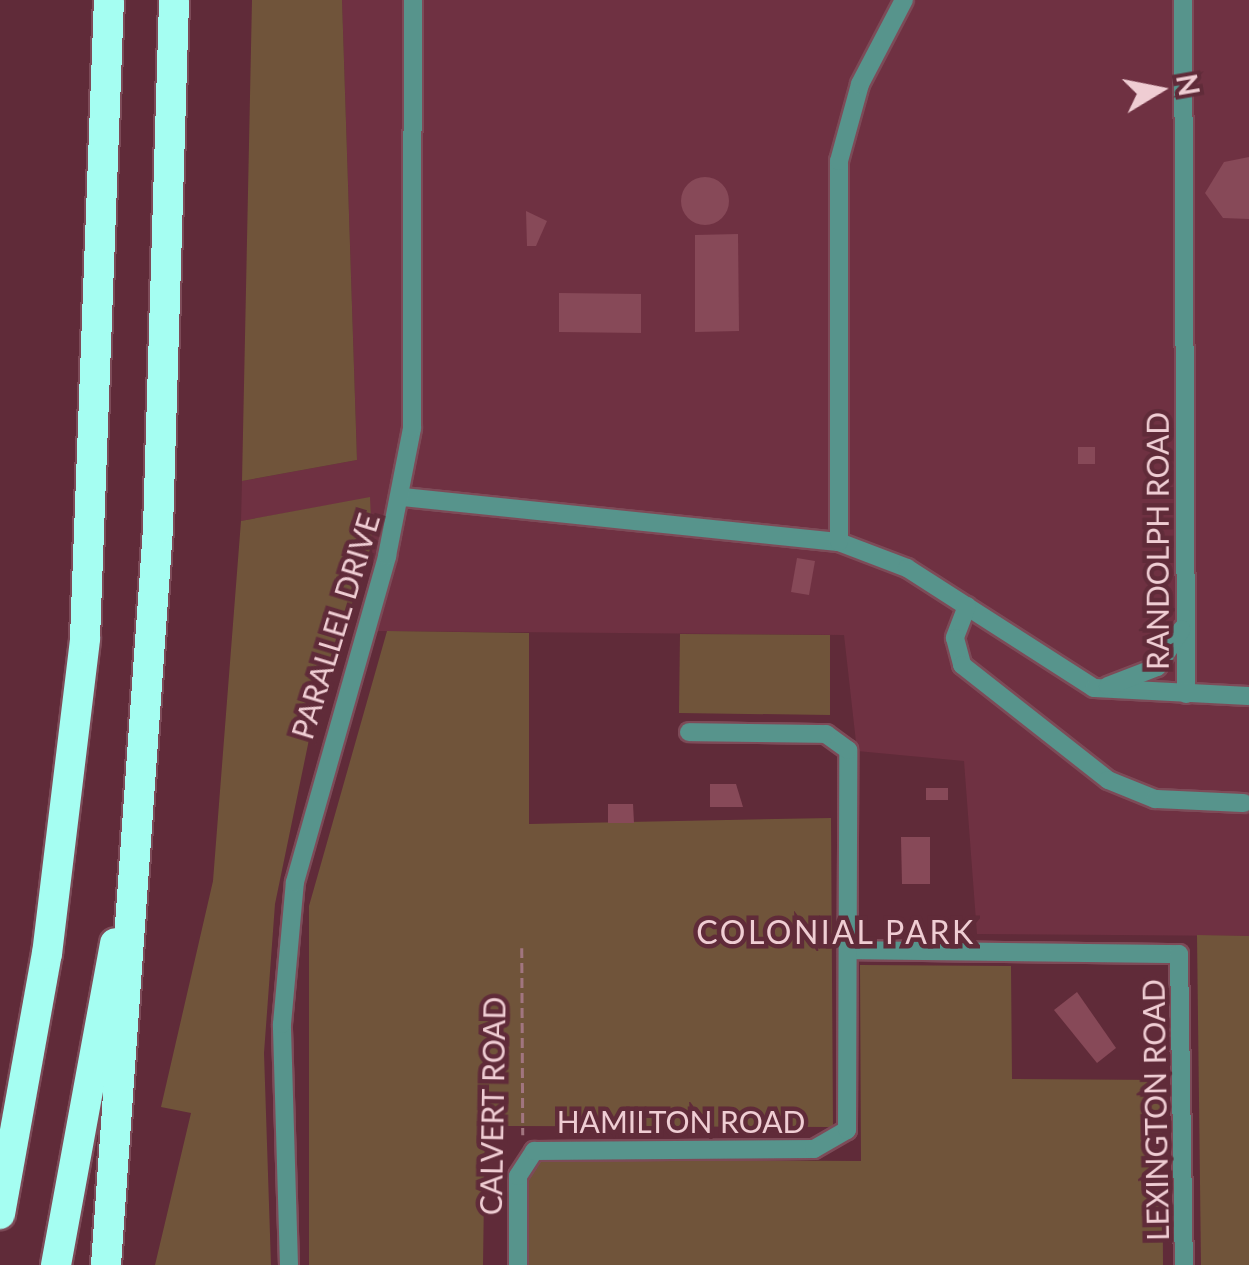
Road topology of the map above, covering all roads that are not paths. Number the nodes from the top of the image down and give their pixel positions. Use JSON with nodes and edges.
{"nodes":[{"id":1,"x":110,"y":0,"type":"edge"},
{"id":2,"x":174,"y":0,"type":"edge"},
{"id":3,"x":413,"y":0,"type":"edge"},
{"id":4,"x":904,"y":0,"type":"edge"},
{"id":5,"x":1184,"y":0,"type":"edge"},
{"id":6,"x":402,"y":497,"type":"junction"},
{"id":7,"x":839,"y":542,"type":"junction"},
{"id":8,"x":967,"y":606,"type":"junction"},
{"id":9,"x":1184,"y":624,"type":"junction"},
{"id":10,"x":1094,"y":688,"type":"junction"},
{"id":11,"x":1186,"y":694,"type":"junction"},
{"id":12,"x":1249,"y":696,"type":"edge"},
{"id":13,"x":689,"y":732,"type":"dead end"},
{"id":14,"x":142,"y":750,"type":"junction"},
{"id":15,"x":1244,"y":802,"type":"dead end"},
{"id":16,"x":850,"y":950,"type":"junction"},
{"id":17,"x":524,"y":1156,"type":"joint"},
{"id":18,"x":0,"y":1214,"type":"edge"},
{"id":19,"x":56,"y":1265,"type":"edge"},
{"id":20,"x":106,"y":1265,"type":"edge"},
{"id":21,"x":289,"y":1265,"type":"edge"},
{"id":22,"x":518,"y":1265,"type":"edge"},
{"id":23,"x":1184,"y":1265,"type":"edge"}],
"edges":[{"from":1,"to":18,"type":"highway"},
{"from":2,"to":14,"type":"highway"},
{"from":3,"to":6,"type":"street","name":"PARALLEL DRIVE"},
{"from":4,"to":7,"type":"street"},
{"from":5,"to":9,"type":"street","name":"RANDOLPH ROAD"},
{"from":6,"to":7,"type":"street","name":"RANDOLPH ROAD"},
{"from":6,"to":21,"type":"street","name":"PARALLEL DRIVE"},
{"from":7,"to":8,"type":"street","name":"RANDOLPH ROAD"},
{"from":8,"to":10,"type":"street","name":"RANDOLPH ROAD"},
{"from":8,"to":15,"type":"street"},
{"from":9,"to":10,"type":"street"},
{"from":9,"to":11,"type":"street","name":"RANDOLPH ROAD"},
{"from":10,"to":11,"type":"street","name":"RANDOLPH ROAD"},
{"from":11,"to":12,"type":"street"},
{"from":13,"to":16,"type":"street"},
{"from":14,"to":19,"type":"highway"},
{"from":14,"to":20,"type":"highway"},
{"from":16,"to":17,"type":"street","name":"HAMILTON ROAD"},
{"from":16,"to":23,"type":"street","name":"LEXINGTON ROAD"},
{"from":17,"to":22,"type":"street","name":"CALVERT ROAD"}]}
